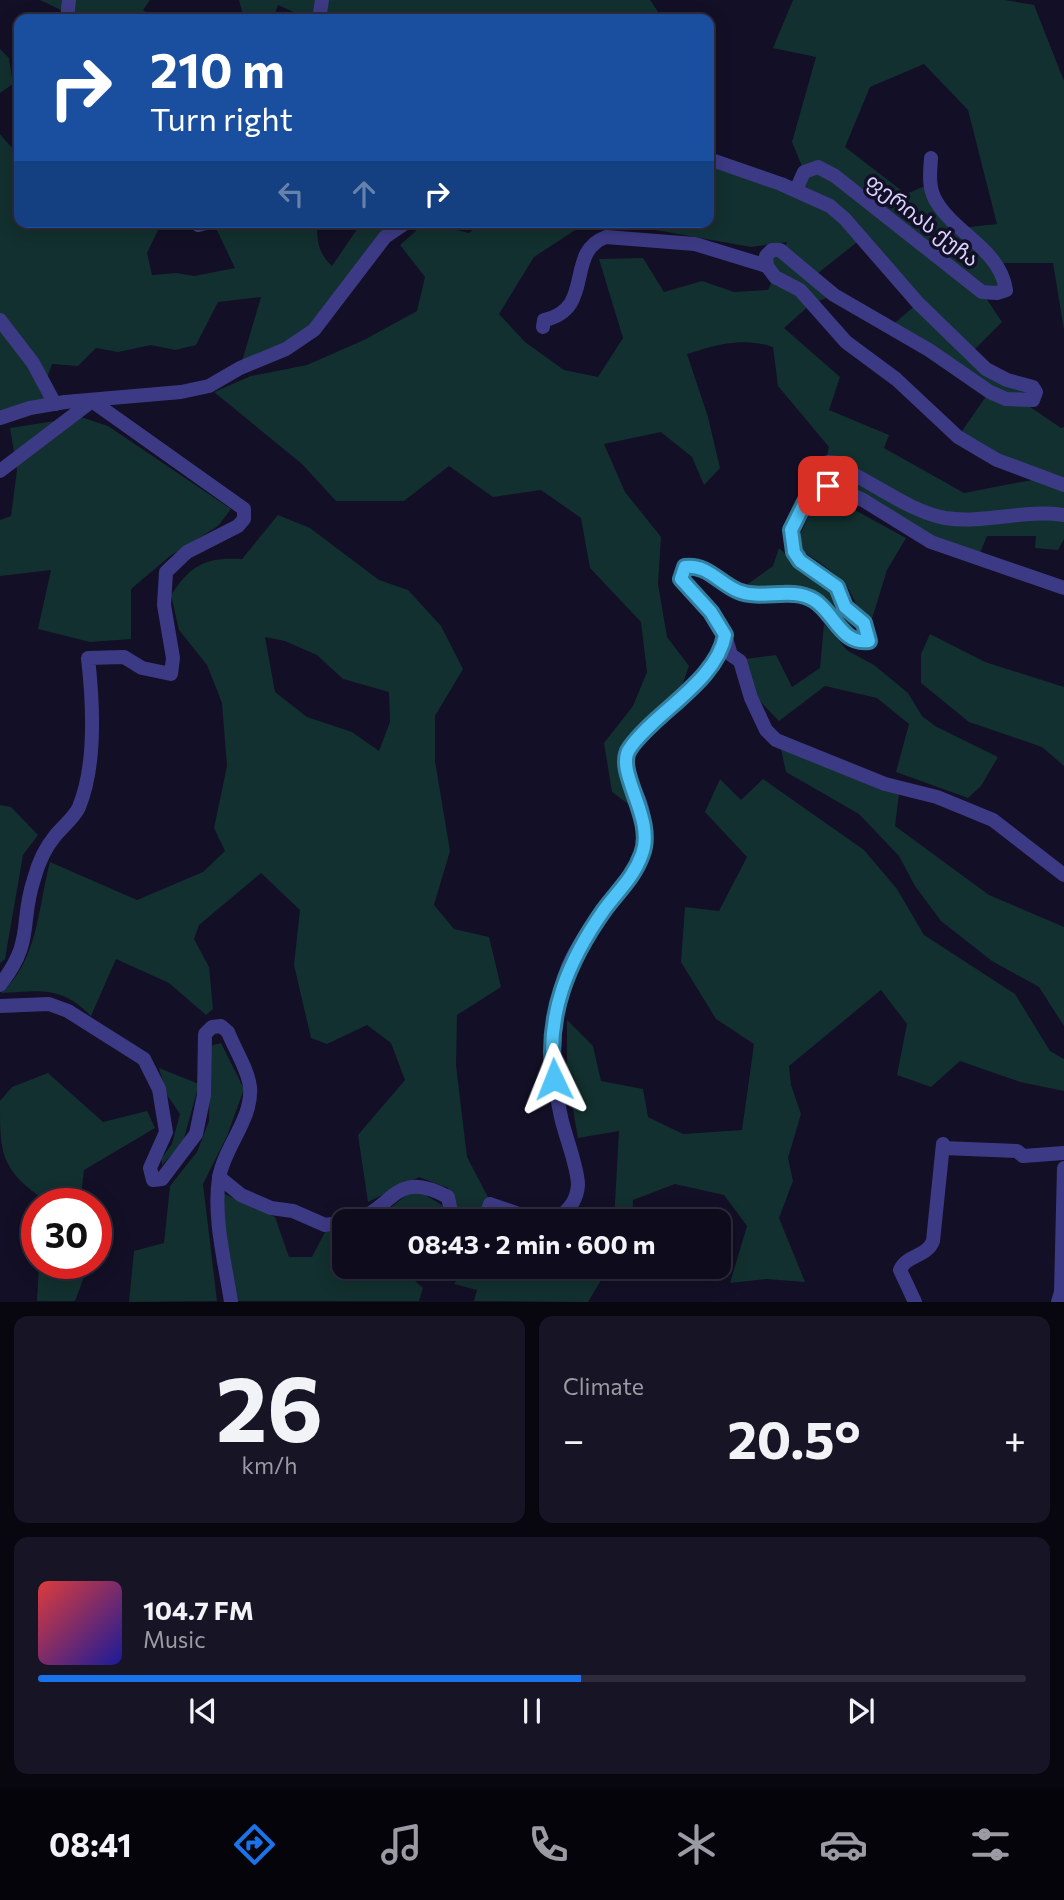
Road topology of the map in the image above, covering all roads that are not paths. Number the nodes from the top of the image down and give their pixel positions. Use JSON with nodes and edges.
{"nodes":[{"id":1,"x":931,"y":158,"type":"dead end"},
{"id":2,"x":714,"y":161,"type":"edge"},
{"id":3,"x":796,"y":190,"type":"junction"},
{"id":4,"x":398,"y":228,"type":"edge"},
{"id":5,"x":767,"y":266,"type":"junction"},
{"id":6,"x":0,"y":320,"type":"edge"},
{"id":7,"x":543,"y":327,"type":"dead end"},
{"id":8,"x":92,"y":401,"type":"junction"},
{"id":9,"x":55,"y":404,"type":"junction"},
{"id":10,"x":0,"y":418,"type":"edge"},
{"id":11,"x":0,"y":471,"type":"edge"},
{"id":12,"x":1064,"y":485,"type":"edge"},
{"id":13,"x":828,"y":486,"type":"junction"},
{"id":14,"x":1064,"y":515,"type":"edge"},
{"id":15,"x":1064,"y":588,"type":"edge"},
{"id":16,"x":725,"y":635,"type":"junction"},
{"id":17,"x":1064,"y":875,"type":"edge"},
{"id":18,"x":0,"y":985,"type":"edge"},
{"id":19,"x":0,"y":1006,"type":"edge"},
{"id":20,"x":1064,"y":1153,"type":"edge"},
{"id":21,"x":1064,"y":1168,"type":"edge"},
{"id":22,"x":219,"y":1177,"type":"junction"},
{"id":23,"x":374,"y":1209,"type":"edge"},
{"id":24,"x":450,"y":1209,"type":"edge"},
{"id":25,"x":489,"y":1209,"type":"edge"},
{"id":26,"x":505,"y":1209,"type":"edge"},
{"id":27,"x":569,"y":1209,"type":"edge"},
{"id":28,"x":332,"y":1224,"type":"edge"},
{"id":29,"x":1061,"y":1296,"type":"edge"},
{"id":30,"x":231,"y":1301,"type":"edge"},
{"id":31,"x":915,"y":1301,"type":"edge"}],
"edges":[{"from":1,"to":3,"type":"street","name":"ფერიას ქუჩა"},
{"from":2,"to":3,"type":"street"},
{"from":3,"to":5,"type":"street"},
{"from":4,"to":8,"type":"street"},
{"from":5,"to":7,"type":"street"},
{"from":5,"to":12,"type":"street"},
{"from":6,"to":9,"type":"street"},
{"from":8,"to":9,"type":"street"},
{"from":8,"to":11,"type":"street"},
{"from":8,"to":18,"type":"street"},
{"from":9,"to":10,"type":"street"},
{"from":13,"to":14,"type":"street"},
{"from":13,"to":15,"type":"street"},
{"from":13,"to":16,"type":"street"},
{"from":16,"to":17,"type":"street"},
{"from":16,"to":27,"type":"street"},
{"from":19,"to":22,"type":"street"},
{"from":20,"to":31,"type":"street"},
{"from":21,"to":29,"type":"street"},
{"from":22,"to":28,"type":"street"},
{"from":22,"to":30,"type":"street"},
{"from":23,"to":24,"type":"street"},
{"from":25,"to":26,"type":"street"}]}
